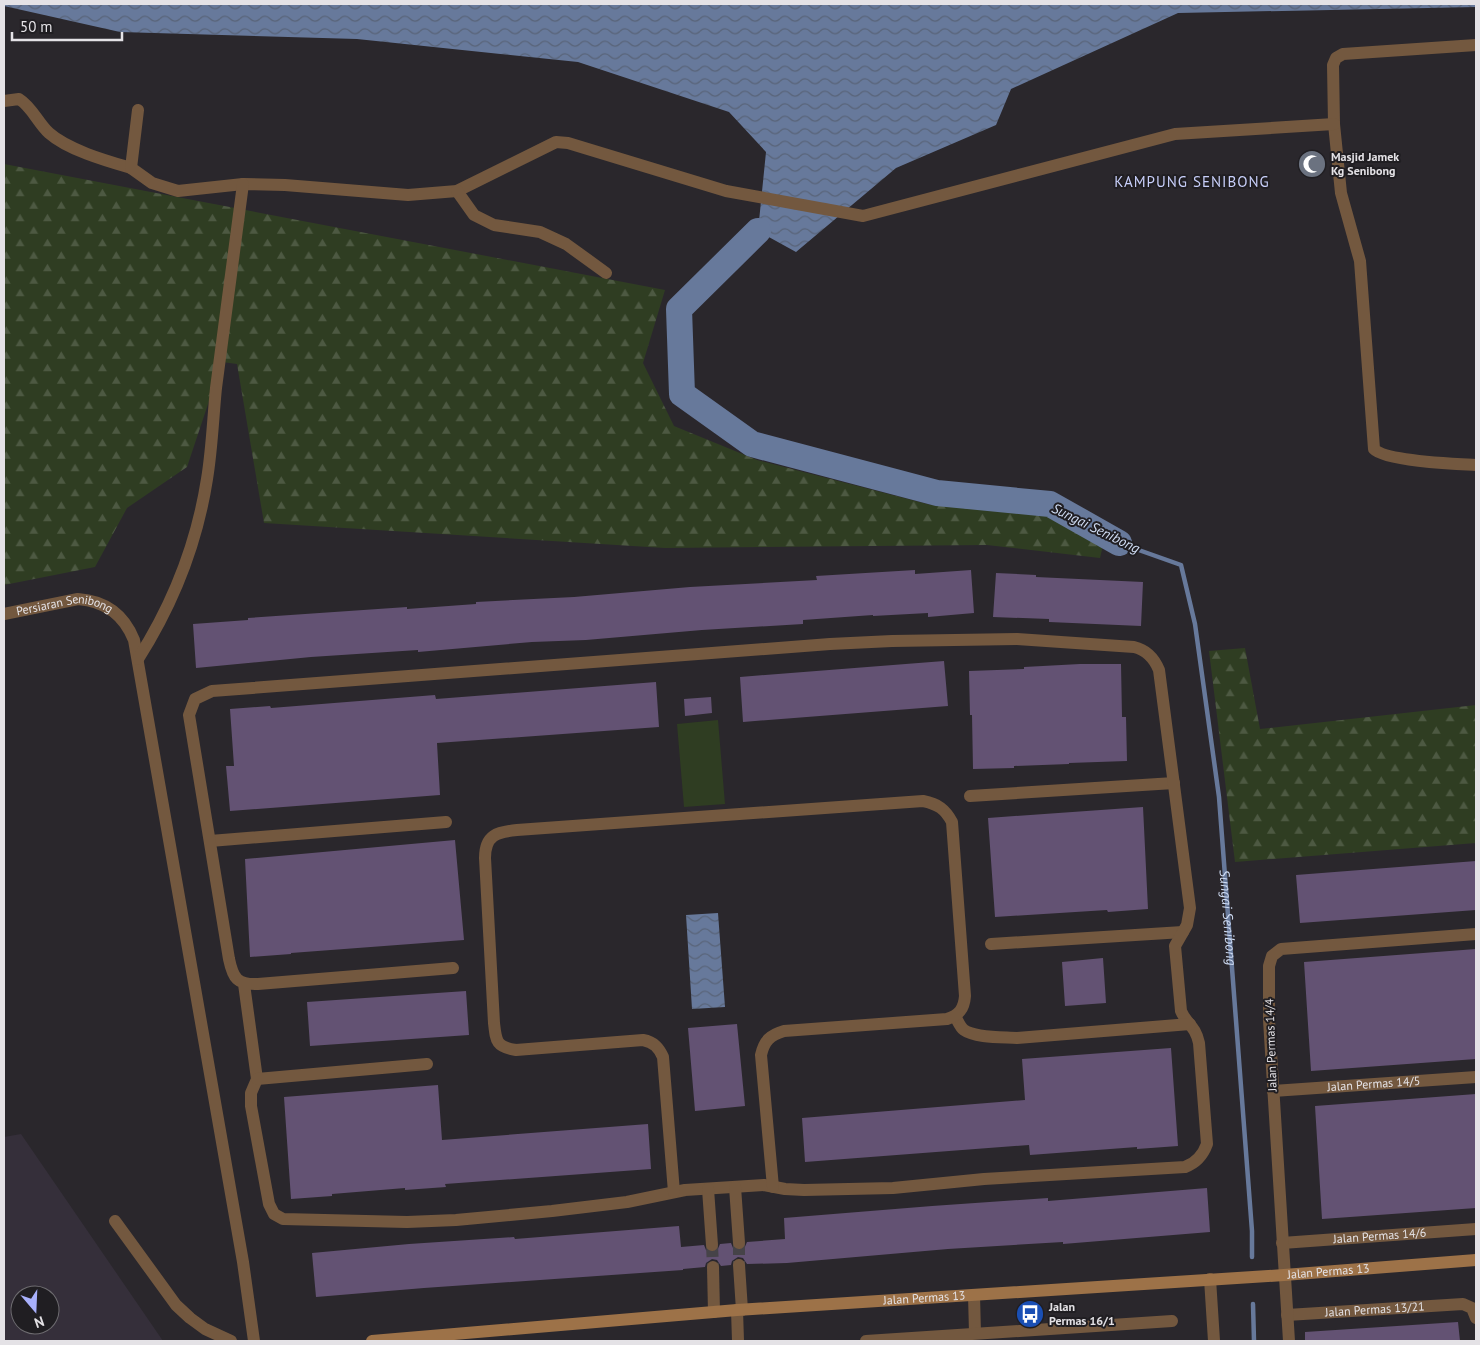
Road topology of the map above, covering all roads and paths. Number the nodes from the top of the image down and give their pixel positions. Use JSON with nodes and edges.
{"nodes":[{"id":1,"x":1476,"y":45,"type":"edge"},
{"id":2,"x":4,"y":101,"type":"edge"},
{"id":3,"x":138,"y":110,"type":"dead end"},
{"id":4,"x":1334,"y":124,"type":"junction"},
{"id":5,"x":131,"y":168,"type":"junction"},
{"id":6,"x":243,"y":184,"type":"junction"},
{"id":7,"x":457,"y":190,"type":"junction"},
{"id":8,"x":606,"y":274,"type":"dead end"},
{"id":9,"x":1476,"y":465,"type":"edge"},
{"id":10,"x":4,"y":614,"type":"edge"},
{"id":11,"x":138,"y":659,"type":"junction"},
{"id":12,"x":1174,"y":783,"type":"junction"},
{"id":13,"x":970,"y":796,"type":"dead end"},
{"id":14,"x":446,"y":822,"type":"dead end"},
{"id":15,"x":210,"y":841,"type":"junction"},
{"id":16,"x":1183,"y":932,"type":"junction"},
{"id":17,"x":1476,"y":934,"type":"edge"},
{"id":18,"x":991,"y":944,"type":"dead end"},
{"id":19,"x":453,"y":968,"type":"dead end"},
{"id":20,"x":244,"y":984,"type":"junction"},
{"id":21,"x":955,"y":1016,"type":"junction"},
{"id":22,"x":1190,"y":1024,"type":"junction"},
{"id":23,"x":427,"y":1064,"type":"dead end"},
{"id":24,"x":1476,"y":1077,"type":"edge"},
{"id":25,"x":257,"y":1079,"type":"junction"},
{"id":26,"x":1273,"y":1090,"type":"junction"},
{"id":27,"x":735,"y":1187,"type":"junction"},
{"id":28,"x":773,"y":1187,"type":"junction"},
{"id":29,"x":708,"y":1188,"type":"junction"},
{"id":30,"x":674,"y":1192,"type":"junction"},
{"id":31,"x":115,"y":1221,"type":"dead end"},
{"id":32,"x":1476,"y":1229,"type":"edge"},
{"id":33,"x":739,"y":1243,"type":"tunnel mouth"},
{"id":34,"x":1282,"y":1243,"type":"junction"},
{"id":35,"x":712,"y":1245,"type":"tunnel mouth"},
{"id":36,"x":1476,"y":1260,"type":"edge"},
{"id":37,"x":739,"y":1265,"type":"tunnel mouth"},
{"id":38,"x":713,"y":1266,"type":"tunnel mouth"},
{"id":39,"x":1284,"y":1275,"type":"junction"},
{"id":40,"x":1210,"y":1279,"type":"junction"},
{"id":41,"x":974,"y":1295,"type":"junction"},
{"id":42,"x":740,"y":1310,"type":"junction"},
{"id":43,"x":714,"y":1312,"type":"junction"},
{"id":44,"x":1287,"y":1314,"type":"junction"},
{"id":45,"x":1476,"y":1318,"type":"edge"},
{"id":46,"x":1172,"y":1321,"type":"dead end"},
{"id":47,"x":975,"y":1333,"type":"junction"},
{"id":48,"x":483,"y":1336,"type":"edge"},
{"id":49,"x":231,"y":1341,"type":"edge"},
{"id":50,"x":254,"y":1341,"type":"edge"},
{"id":51,"x":372,"y":1341,"type":"edge"},
{"id":52,"x":738,"y":1341,"type":"edge"},
{"id":53,"x":866,"y":1341,"type":"edge"},
{"id":54,"x":1214,"y":1341,"type":"edge"},
{"id":55,"x":1289,"y":1341,"type":"edge"}],
"edges":[{"from":1,"to":4,"type":"street"},
{"from":2,"to":5,"type":"street"},
{"from":3,"to":5,"type":"street"},
{"from":4,"to":7,"type":"street"},
{"from":4,"to":9,"type":"street"},
{"from":5,"to":6,"type":"street"},
{"from":6,"to":7,"type":"street"},
{"from":6,"to":11,"type":"street"},
{"from":7,"to":8,"type":"street"},
{"from":10,"to":11,"type":"street","name":"Persiaran Senibong"},
{"from":11,"to":50,"type":"street"},
{"from":12,"to":13,"type":"street"},
{"from":12,"to":15,"type":"street"},
{"from":12,"to":16,"type":"street"},
{"from":14,"to":15,"type":"street"},
{"from":15,"to":20,"type":"street"},
{"from":16,"to":18,"type":"street"},
{"from":16,"to":22,"type":"street"},
{"from":17,"to":26,"type":"street","name":"Jalan Permas 14/4"},
{"from":19,"to":20,"type":"street"},
{"from":20,"to":25,"type":"street"},
{"from":21,"to":22,"type":"street"},
{"from":21,"to":28,"type":"street"},
{"from":21,"to":30,"type":"street"},
{"from":22,"to":28,"type":"street"},
{"from":23,"to":25,"type":"street"},
{"from":24,"to":26,"type":"street","name":"Jalan Permas 14/5"},
{"from":25,"to":30,"type":"street"},
{"from":26,"to":34,"type":"street","name":"Jalan Permas 14/4"},
{"from":27,"to":28,"type":"street"},
{"from":27,"to":29,"type":"street"},
{"from":27,"to":33,"type":"street"},
{"from":29,"to":30,"type":"street"},
{"from":29,"to":35,"type":"street"},
{"from":31,"to":49,"type":"street"},
{"from":32,"to":34,"type":"street","name":"Jalan Permas 14/6"},
{"from":34,"to":39,"type":"street","name":"Jalan Permas 14/4"},
{"from":36,"to":39,"type":"main road","name":"Jalan Permas 13"},
{"from":37,"to":42,"type":"street"},
{"from":38,"to":43,"type":"street"},
{"from":39,"to":40,"type":"main road","name":"Jalan Permas 13"},
{"from":39,"to":44,"type":"street","name":"Jalan Permas 14/4"},
{"from":40,"to":41,"type":"main road","name":"Jalan Permas 13"},
{"from":40,"to":54,"type":"street"},
{"from":41,"to":42,"type":"main road","name":"Jalan Permas 13"},
{"from":41,"to":47,"type":"street"},
{"from":42,"to":43,"type":"main road","name":"Jalan Permas 13"},
{"from":42,"to":52,"type":"street"},
{"from":43,"to":48,"type":"main road","name":"Jalan Permas 13"},
{"from":44,"to":45,"type":"street","name":"Jalan Permas 13/21"},
{"from":44,"to":55,"type":"street","name":"Jalan Permas 14/4"},
{"from":46,"to":47,"type":"street"},
{"from":47,"to":53,"type":"street"},
{"from":48,"to":51,"type":"main road","name":"Jalan Permas 13"}]}
